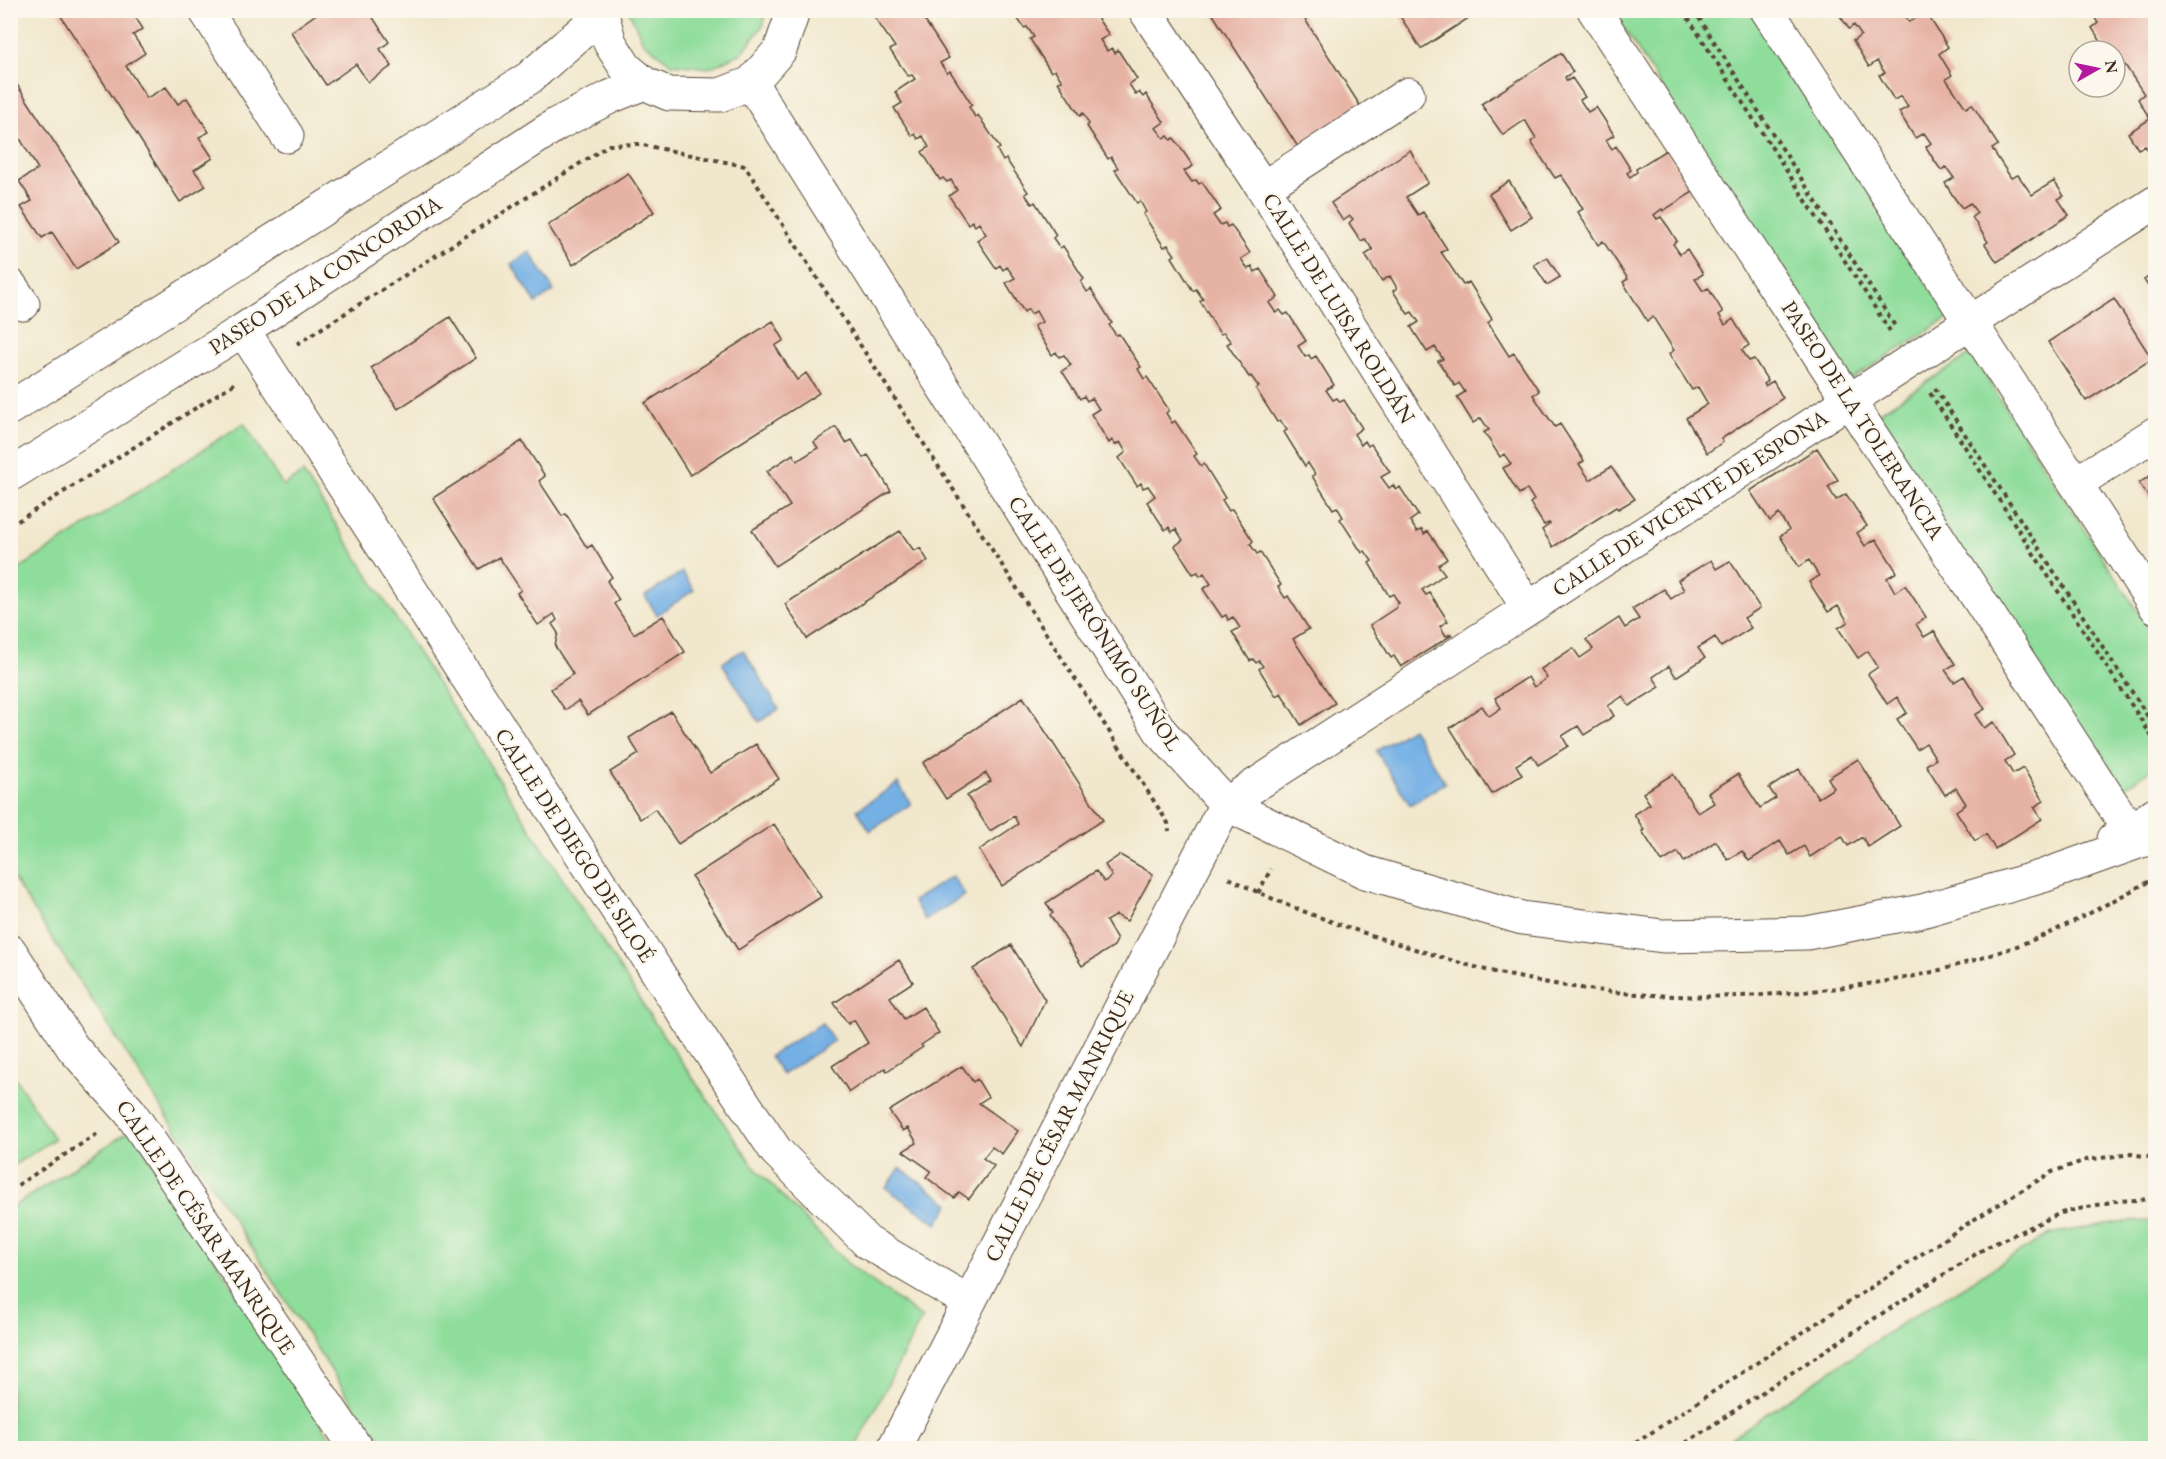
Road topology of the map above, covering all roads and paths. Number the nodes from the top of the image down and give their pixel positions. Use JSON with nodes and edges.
{"nodes":[{"id":1,"x":205,"y":10,"type":"edge"},
{"id":2,"x":791,"y":10,"type":"edge"},
{"id":3,"x":1145,"y":10,"type":"edge"},
{"id":4,"x":1594,"y":10,"type":"edge"},
{"id":5,"x":1683,"y":10,"type":"edge"},
{"id":6,"x":1767,"y":10,"type":"edge"},
{"id":7,"x":601,"y":13,"type":"edge"},
{"id":8,"x":644,"y":83,"type":"junction"},
{"id":9,"x":751,"y":83,"type":"junction"},
{"id":10,"x":1408,"y":94,"type":"dead end"},
{"id":11,"x":287,"y":136,"type":"dead end"},
{"id":12,"x":1263,"y":188,"type":"junction"},
{"id":13,"x":2156,"y":202,"type":"edge"},
{"id":14,"x":1970,"y":322,"type":"junction"},
{"id":15,"x":243,"y":330,"type":"junction"},
{"id":16,"x":1909,"y":362,"type":"junction"},
{"id":17,"x":1850,"y":400,"type":"junction"},
{"id":18,"x":10,"y":408,"type":"edge"},
{"id":19,"x":2156,"y":433,"type":"edge"},
{"id":20,"x":10,"y":476,"type":"edge"},
{"id":21,"x":2076,"y":483,"type":"junction"},
{"id":22,"x":2156,"y":607,"type":"edge"},
{"id":23,"x":1528,"y":608,"type":"junction"},
{"id":24,"x":2156,"y":743,"type":"edge"},
{"id":25,"x":1226,"y":804,"type":"junction"},
{"id":26,"x":2147,"y":828,"type":"edge"},
{"id":27,"x":10,"y":951,"type":"edge"},
{"id":28,"x":130,"y":1112,"type":"junction"},
{"id":29,"x":2156,"y":1158,"type":"edge"},
{"id":30,"x":10,"y":1190,"type":"edge"},
{"id":31,"x":2156,"y":1199,"type":"edge"},
{"id":32,"x":969,"y":1302,"type":"junction"},
{"id":33,"x":356,"y":1449,"type":"edge"},
{"id":34,"x":894,"y":1449,"type":"edge"},
{"id":35,"x":1628,"y":1449,"type":"edge"},
{"id":36,"x":1678,"y":1449,"type":"edge"}],
"edges":[{"from":1,"to":11,"type":"street"},
{"from":2,"to":9,"type":"street"},
{"from":3,"to":12,"type":"street","name":"CALLE DE LUISA ROLDÁN"},
{"from":4,"to":17,"type":"street","name":"PASEO DE LA TOLERANCIA"},
{"from":5,"to":16,"type":"path"},
{"from":6,"to":14,"type":"street"},
{"from":7,"to":8,"type":"street"},
{"from":7,"to":18,"type":"street"},
{"from":8,"to":9,"type":"street"},
{"from":8,"to":15,"type":"street","name":"PASEO DE LA CONCORDIA"},
{"from":9,"to":25,"type":"street","name":"CALLE DE JERÓNIMO SUÑOL"},
{"from":10,"to":12,"type":"street"},
{"from":12,"to":23,"type":"street","name":"CALLE DE LUISA ROLDÁN"},
{"from":13,"to":14,"type":"street","name":"CALLE DE VICENTE DE ESPONA"},
{"from":14,"to":16,"type":"street","name":"CALLE DE VICENTE DE ESPONA"},
{"from":14,"to":21,"type":"street"},
{"from":15,"to":20,"type":"street","name":"PASEO DE LA CONCORDIA"},
{"from":15,"to":32,"type":"street","name":"CALLE DE DIEGO DE SILOÉ"},
{"from":16,"to":17,"type":"street","name":"CALLE DE VICENTE DE ESPONA"},
{"from":16,"to":24,"type":"path"},
{"from":17,"to":23,"type":"street","name":"CALLE DE VICENTE DE ESPONA"},
{"from":17,"to":26,"type":"street","name":"PASEO DE LA TOLERANCIA"},
{"from":19,"to":21,"type":"street"},
{"from":21,"to":22,"type":"street"},
{"from":23,"to":25,"type":"street","name":"CALLE DE VICENTE DE ESPONA"},
{"from":25,"to":26,"type":"street","name":"CALLE DE JERÓNIMO SUÑOL"},
{"from":25,"to":32,"type":"street","name":"CALLE DE CÉSAR MANRIQUE"},
{"from":27,"to":28,"type":"street","name":"CALLE DE CÉSAR MANRIQUE"},
{"from":28,"to":30,"type":"path"},
{"from":28,"to":33,"type":"street","name":"CALLE DE CÉSAR MANRIQUE"},
{"from":29,"to":35,"type":"path"},
{"from":31,"to":36,"type":"path"},
{"from":32,"to":34,"type":"street","name":"CALLE DE CÉSAR MANRIQUE"}]}
